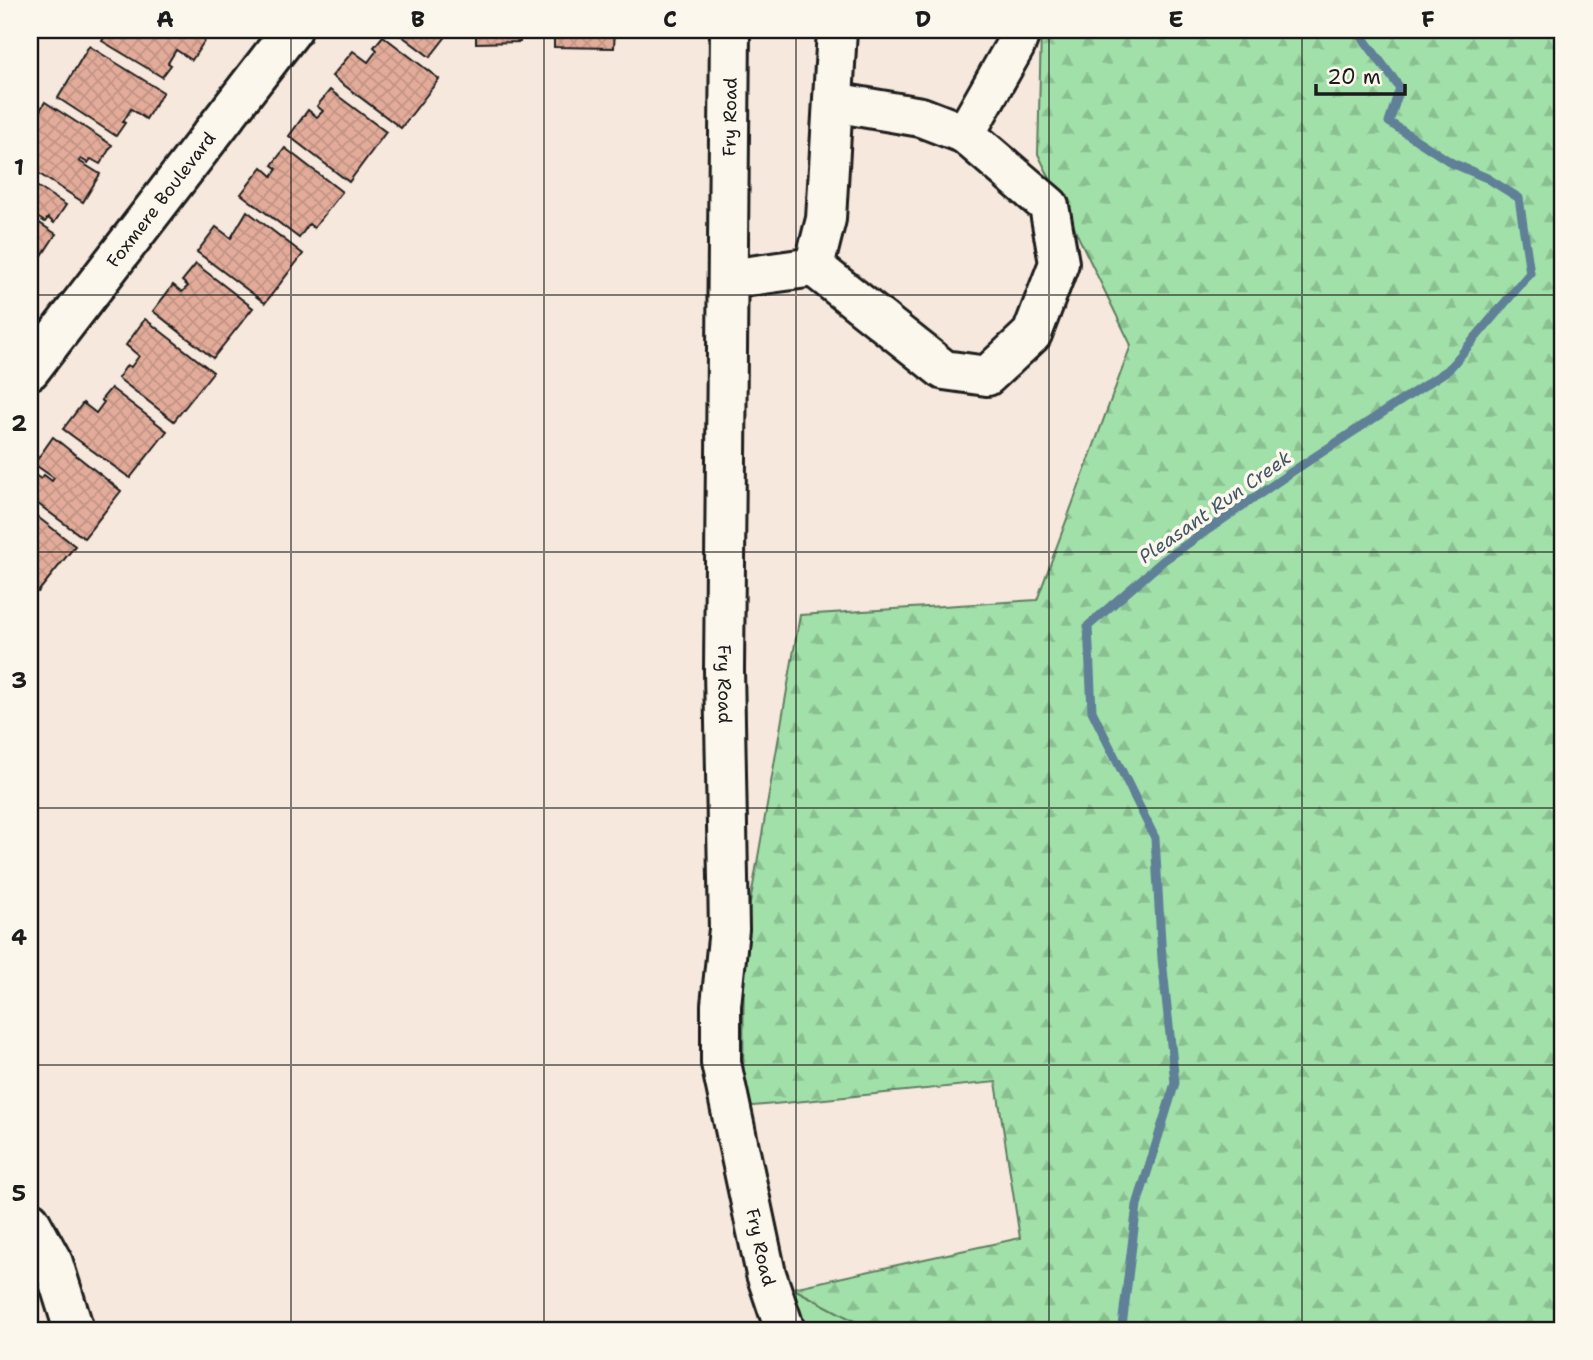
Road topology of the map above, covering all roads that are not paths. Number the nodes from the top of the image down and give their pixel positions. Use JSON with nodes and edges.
{"nodes":[{"id":1,"x":292,"y":30,"type":"edge"},
{"id":2,"x":730,"y":30,"type":"edge"},
{"id":3,"x":837,"y":30,"type":"edge"},
{"id":4,"x":1021,"y":30,"type":"edge"},
{"id":5,"x":833,"y":102,"type":"junction"},
{"id":6,"x":965,"y":135,"type":"junction"},
{"id":7,"x":814,"y":267,"type":"junction"},
{"id":8,"x":728,"y":279,"type":"junction"},
{"id":9,"x":30,"y":370,"type":"edge"},
{"id":10,"x":30,"y":1221,"type":"edge"},
{"id":11,"x":74,"y":1330,"type":"edge"},
{"id":12,"x":785,"y":1330,"type":"edge"}],
"edges":[{"from":1,"to":9,"type":"street","name":"Foxmere Boulevard"},
{"from":2,"to":8,"type":"street","name":"Fry Road"},
{"from":3,"to":5,"type":"street"},
{"from":4,"to":6,"type":"street"},
{"from":5,"to":6,"type":"street"},
{"from":5,"to":7,"type":"street"},
{"from":6,"to":7,"type":"street"},
{"from":7,"to":8,"type":"street"},
{"from":8,"to":12,"type":"street","name":"Fry Road"},
{"from":10,"to":11,"type":"street"}]}
